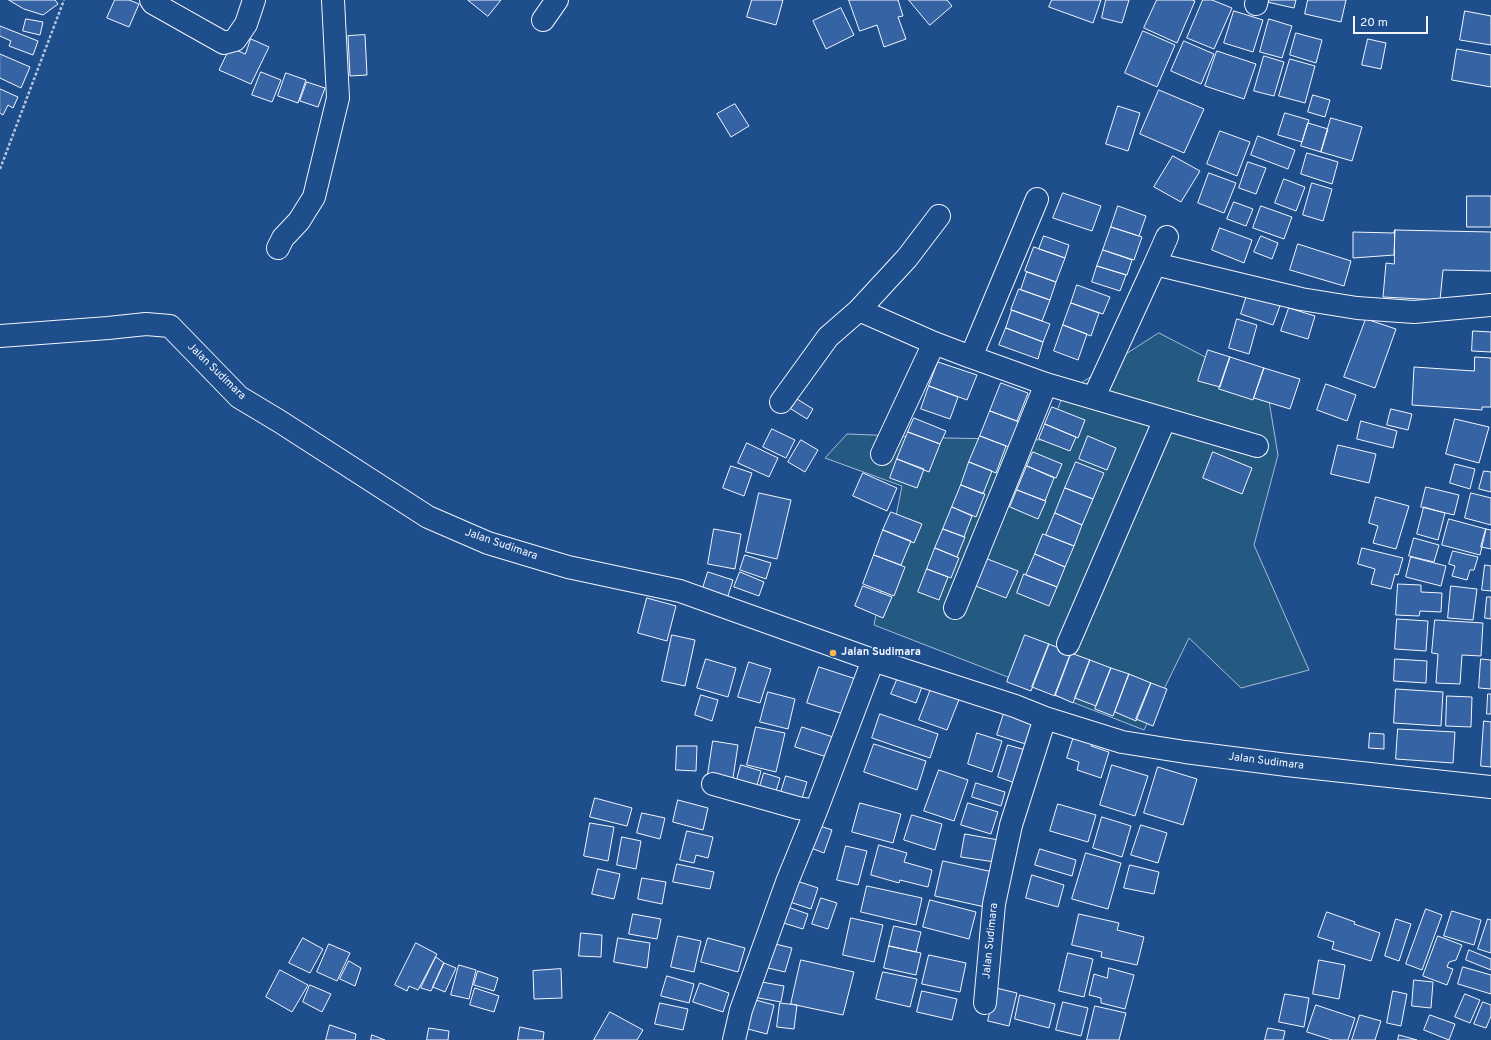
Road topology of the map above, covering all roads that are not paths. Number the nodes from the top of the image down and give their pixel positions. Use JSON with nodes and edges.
{"nodes":[{"id":1,"x":151,"y":0,"type":"edge"},
{"id":2,"x":254,"y":0,"type":"edge"},
{"id":3,"x":333,"y":0,"type":"edge"},
{"id":4,"x":557,"y":0,"type":"edge"},
{"id":5,"x":543,"y":20,"type":"dead end"},
{"id":6,"x":1037,"y":199,"type":"dead end"},
{"id":7,"x":939,"y":216,"type":"dead end"},
{"id":8,"x":1167,"y":237,"type":"dead end"},
{"id":9,"x":278,"y":248,"type":"dead end"},
{"id":10,"x":1155,"y":264,"type":"junction"},
{"id":11,"x":1491,"y":305,"type":"edge"},
{"id":12,"x":859,"y":310,"type":"junction"},
{"id":13,"x":0,"y":336,"type":"edge"},
{"id":14,"x":934,"y":343,"type":"junction"},
{"id":15,"x":971,"y":357,"type":"junction"},
{"id":16,"x":1046,"y":384,"type":"junction"},
{"id":17,"x":1094,"y":397,"type":"junction"},
{"id":18,"x":781,"y":402,"type":"dead end"},
{"id":19,"x":1165,"y":419,"type":"junction"},
{"id":20,"x":1257,"y":446,"type":"dead end"},
{"id":21,"x":882,"y":454,"type":"dead end"},
{"id":22,"x":955,"y":608,"type":"dead end"},
{"id":23,"x":1068,"y":644,"type":"dead end"},
{"id":24,"x":873,"y":660,"type":"junction"},
{"id":25,"x":1045,"y":718,"type":"junction"},
{"id":26,"x":713,"y":784,"type":"dead end"},
{"id":27,"x":1491,"y":787,"type":"edge"},
{"id":28,"x":816,"y":811,"type":"junction"},
{"id":29,"x":985,"y":1003,"type":"dead end"},
{"id":30,"x":734,"y":1040,"type":"edge"}],
"edges":[{"from":1,"to":2,"type":"street"},
{"from":3,"to":9,"type":"street"},
{"from":4,"to":5,"type":"street"},
{"from":6,"to":15,"type":"street"},
{"from":7,"to":12,"type":"street"},
{"from":8,"to":10,"type":"street"},
{"from":10,"to":11,"type":"street"},
{"from":10,"to":17,"type":"street"},
{"from":12,"to":14,"type":"street"},
{"from":12,"to":18,"type":"street"},
{"from":13,"to":24,"type":"street","name":"Jalan Sudimara"},
{"from":14,"to":15,"type":"street"},
{"from":14,"to":21,"type":"street"},
{"from":15,"to":16,"type":"street"},
{"from":16,"to":17,"type":"street"},
{"from":16,"to":22,"type":"street"},
{"from":17,"to":19,"type":"street"},
{"from":19,"to":20,"type":"street"},
{"from":19,"to":23,"type":"street"},
{"from":24,"to":25,"type":"street","name":"Jalan Sudimara"},
{"from":24,"to":28,"type":"street"},
{"from":25,"to":27,"type":"street","name":"Jalan Sudimara"},
{"from":25,"to":29,"type":"street","name":"Jalan Sudimara"},
{"from":26,"to":28,"type":"street"},
{"from":28,"to":30,"type":"street"}]}
